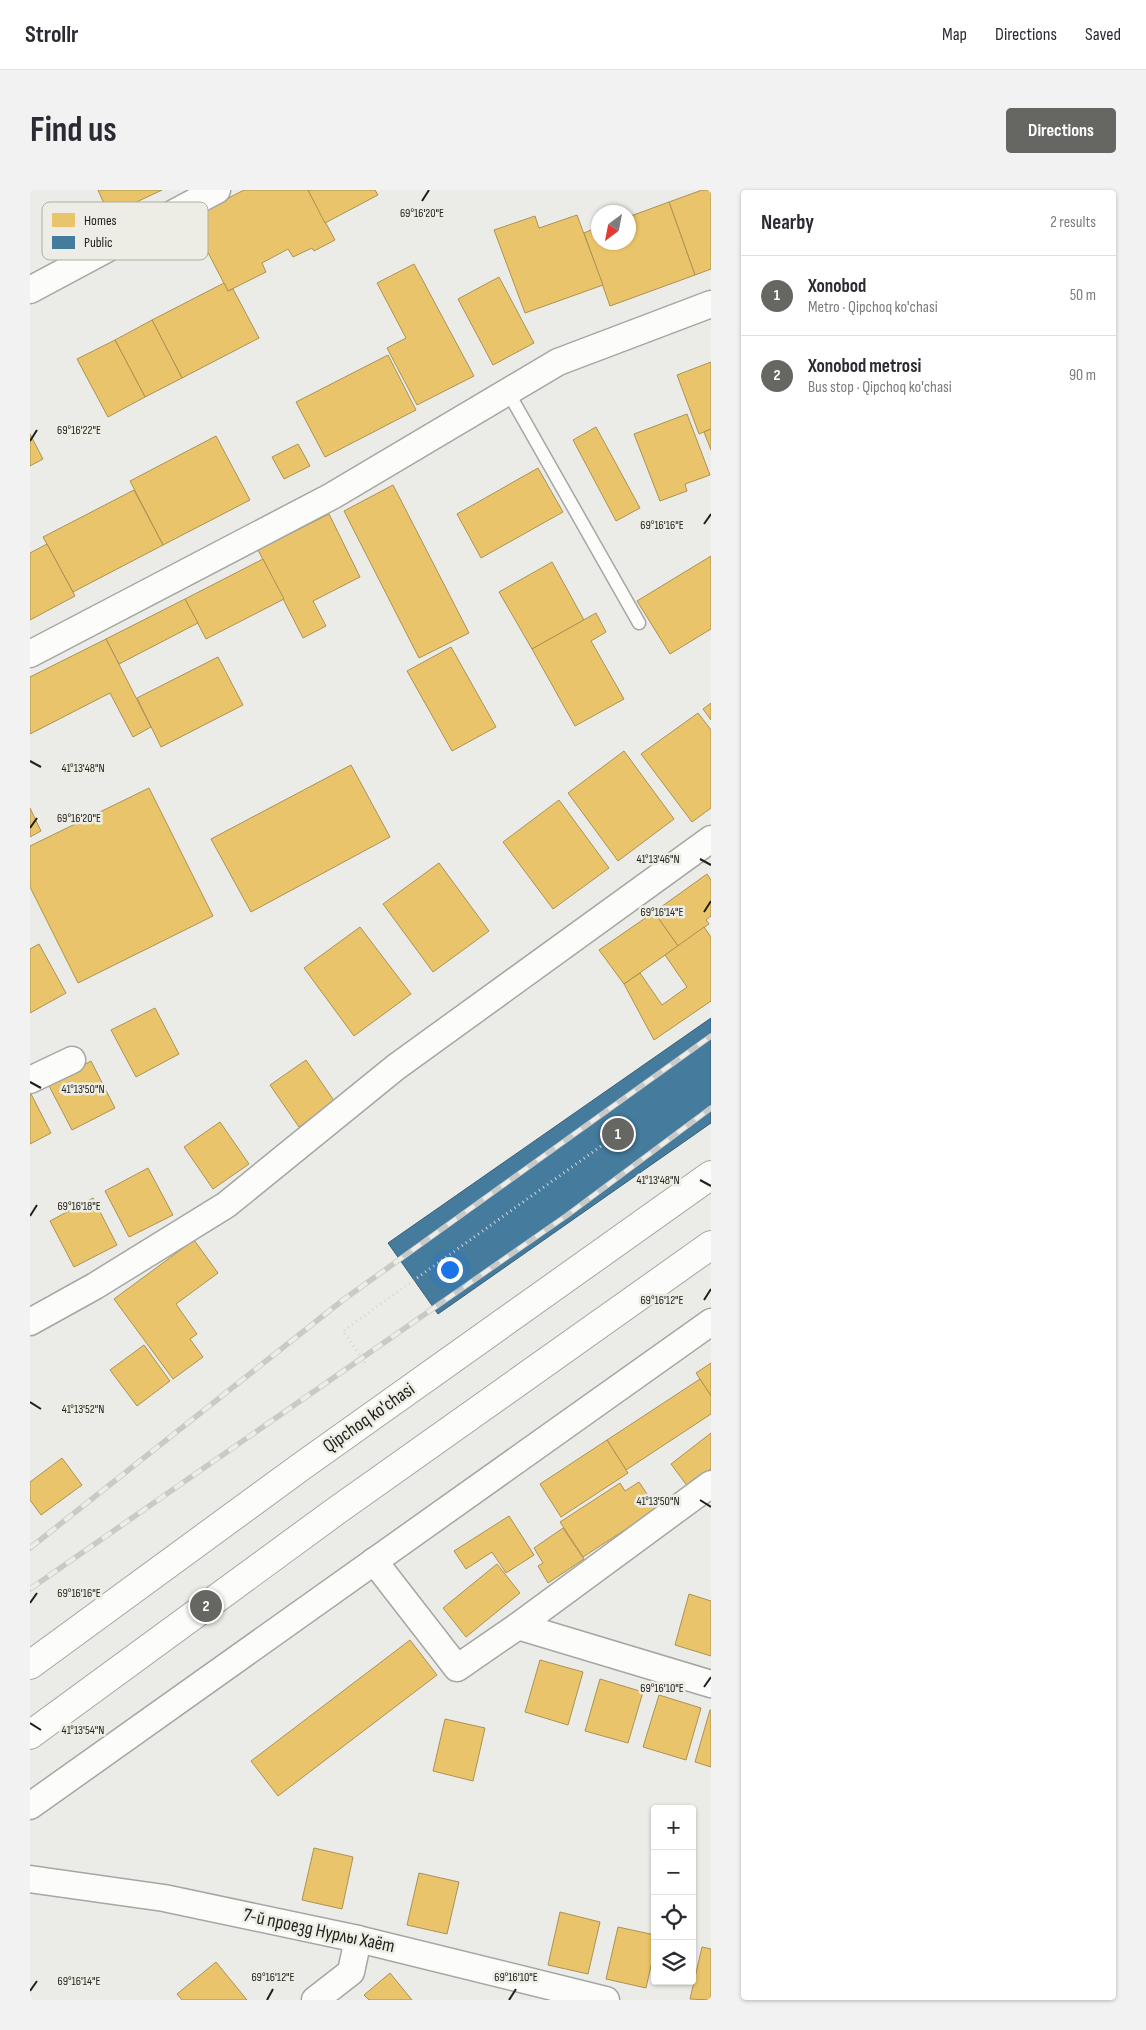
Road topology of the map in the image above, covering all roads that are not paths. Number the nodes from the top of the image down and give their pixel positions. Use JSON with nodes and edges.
{"nodes":[{"id":1,"x":204,"y":193,"type":"edge"},
{"id":2,"x":188,"y":202,"type":"edge"},
{"id":3,"x":84,"y":260,"type":"edge"},
{"id":4,"x":30,"y":290,"type":"edge"},
{"id":5,"x":711,"y":304,"type":"edge"},
{"id":6,"x":508,"y":392,"type":"junction"},
{"id":7,"x":639,"y":624,"type":"dead end"},
{"id":8,"x":30,"y":654,"type":"edge"},
{"id":9,"x":711,"y":839,"type":"edge"},
{"id":10,"x":72,"y":1060,"type":"dead end"},
{"id":11,"x":30,"y":1080,"type":"edge"},
{"id":12,"x":711,"y":1175,"type":"edge"},
{"id":13,"x":711,"y":1245,"type":"edge"},
{"id":14,"x":30,"y":1322,"type":"edge"},
{"id":15,"x":711,"y":1322,"type":"edge"},
{"id":16,"x":711,"y":1484,"type":"edge"},
{"id":17,"x":374,"y":1561,"type":"junction"},
{"id":18,"x":518,"y":1626,"type":"junction"},
{"id":19,"x":30,"y":1665,"type":"edge"},
{"id":20,"x":711,"y":1684,"type":"edge"},
{"id":21,"x":30,"y":1735,"type":"edge"},
{"id":22,"x":30,"y":1806,"type":"edge"},
{"id":23,"x":30,"y":1879,"type":"edge"},
{"id":24,"x":358,"y":1939,"type":"junction"},
{"id":25,"x":315,"y":2000,"type":"edge"},
{"id":26,"x":606,"y":2000,"type":"edge"}],
"edges":[{"from":1,"to":2,"type":"street"},
{"from":3,"to":4,"type":"street"},
{"from":5,"to":6,"type":"street"},
{"from":6,"to":7,"type":"lane"},
{"from":6,"to":8,"type":"street"},
{"from":9,"to":14,"type":"street"},
{"from":10,"to":11,"type":"street"},
{"from":12,"to":19,"type":"main road","name":"Qipchoq ko'chasi"},
{"from":13,"to":21,"type":"main road"},
{"from":15,"to":17,"type":"street"},
{"from":16,"to":18,"type":"street"},
{"from":17,"to":18,"type":"street"},
{"from":17,"to":22,"type":"street"},
{"from":18,"to":20,"type":"street"},
{"from":23,"to":24,"type":"street","name":"7-й проезд Нурлы Хаёт"},
{"from":24,"to":25,"type":"street"},
{"from":24,"to":26,"type":"street","name":"7-й проезд Нурлы Хаёт"}]}
